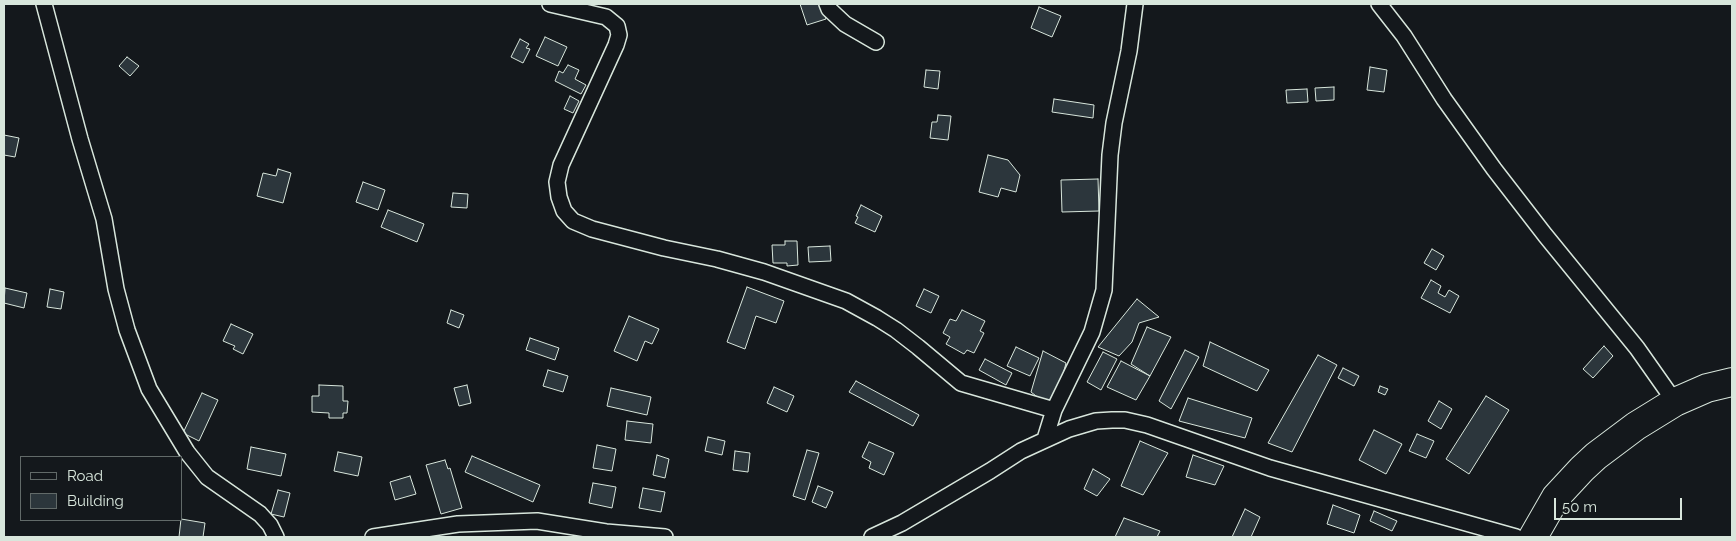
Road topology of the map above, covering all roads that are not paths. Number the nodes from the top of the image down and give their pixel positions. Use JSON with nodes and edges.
{"nodes":[{"id":1,"x":44,"y":4,"type":"edge"},
{"id":2,"x":550,"y":4,"type":"edge"},
{"id":3,"x":827,"y":4,"type":"edge"},
{"id":4,"x":1136,"y":4,"type":"edge"},
{"id":5,"x":1379,"y":4,"type":"edge"},
{"id":6,"x":876,"y":42,"type":"dead end"},
{"id":7,"x":1732,"y":382,"type":"edge"},
{"id":8,"x":1675,"y":402,"type":"junction"},
{"id":9,"x":1054,"y":410,"type":"junction"},
{"id":10,"x":1045,"y":439,"type":"junction"},
{"id":11,"x":276,"y":537,"type":"edge"},
{"id":12,"x":373,"y":537,"type":"edge"},
{"id":13,"x":665,"y":537,"type":"edge"},
{"id":14,"x":872,"y":537,"type":"edge"},
{"id":15,"x":1516,"y":537,"type":"edge"},
{"id":16,"x":1533,"y":537,"type":"edge"}],
"edges":[{"from":1,"to":11,"type":"street"},
{"from":2,"to":9,"type":"street"},
{"from":3,"to":6,"type":"street"},
{"from":4,"to":9,"type":"street"},
{"from":5,"to":8,"type":"street"},
{"from":7,"to":8,"type":"highway"},
{"from":8,"to":16,"type":"highway"},
{"from":9,"to":10,"type":"street"},
{"from":10,"to":14,"type":"street"},
{"from":10,"to":15,"type":"street"},
{"from":12,"to":13,"type":"street"}]}
